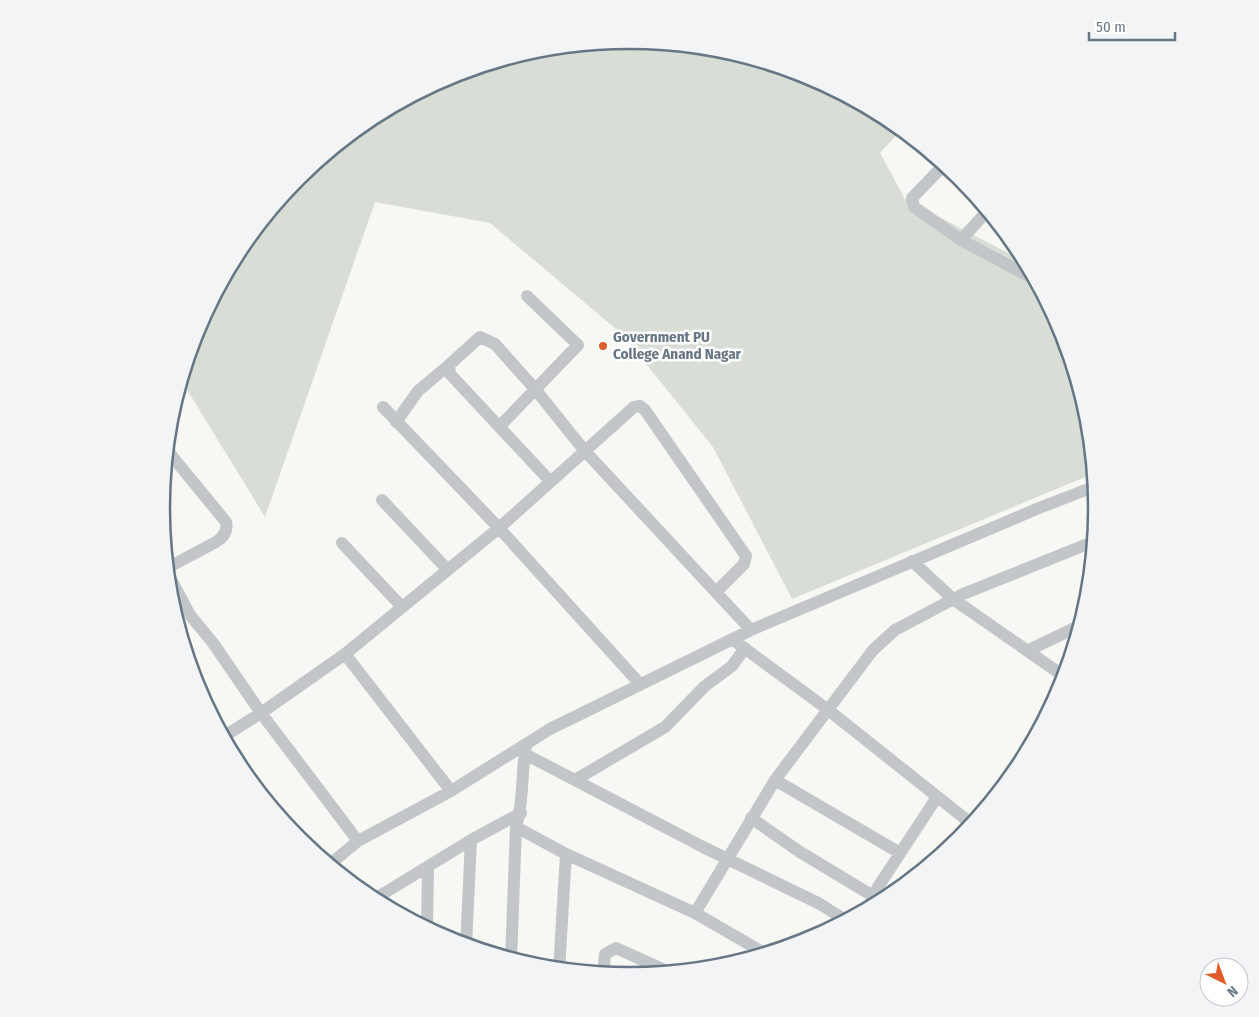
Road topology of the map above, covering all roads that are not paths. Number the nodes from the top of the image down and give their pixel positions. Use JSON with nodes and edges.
{"nodes":[{"id":1,"x":940,"y":169,"type":"edge"},
{"id":2,"x":983,"y":215,"type":"edge"},
{"id":3,"x":961,"y":240,"type":"junction"},
{"id":4,"x":1021,"y":268,"type":"edge"},
{"id":5,"x":527,"y":296,"type":"dead end"},
{"id":6,"x":449,"y":365,"type":"junction"},
{"id":7,"x":535,"y":389,"type":"junction"},
{"id":8,"x":382,"y":407,"type":"dead end"},
{"id":9,"x":396,"y":422,"type":"junction"},
{"id":10,"x":498,"y":427,"type":"junction"},
{"id":11,"x":584,"y":450,"type":"junction"},
{"id":12,"x":173,"y":460,"type":"edge"},
{"id":13,"x":550,"y":481,"type":"junction"},
{"id":14,"x":1088,"y":489,"type":"edge"},
{"id":15,"x":382,"y":500,"type":"dead end"},
{"id":16,"x":499,"y":528,"type":"junction"},
{"id":17,"x":342,"y":543,"type":"dead end"},
{"id":18,"x":1087,"y":544,"type":"edge"},
{"id":19,"x":912,"y":561,"type":"junction"},
{"id":20,"x":174,"y":565,"type":"edge"},
{"id":21,"x":447,"y":569,"type":"junction"},
{"id":22,"x":716,"y":592,"type":"junction"},
{"id":23,"x":178,"y":593,"type":"edge"},
{"id":24,"x":953,"y":599,"type":"junction"},
{"id":25,"x":402,"y":607,"type":"junction"},
{"id":26,"x":1074,"y":629,"type":"edge"},
{"id":27,"x":751,"y":630,"type":"junction"},
{"id":28,"x":732,"y":639,"type":"junction"},
{"id":29,"x":745,"y":648,"type":"junction"},
{"id":30,"x":1028,"y":650,"type":"junction"},
{"id":31,"x":345,"y":654,"type":"junction"},
{"id":32,"x":1059,"y":672,"type":"edge"},
{"id":33,"x":640,"y":684,"type":"junction"},
{"id":34,"x":827,"y":709,"type":"junction"},
{"id":35,"x":261,"y":712,"type":"junction"},
{"id":36,"x":229,"y":733,"type":"edge"},
{"id":37,"x":526,"y":749,"type":"junction"},
{"id":38,"x":575,"y":780,"type":"junction"},
{"id":39,"x":775,"y":780,"type":"junction"},
{"id":40,"x":451,"y":791,"type":"junction"},
{"id":41,"x":937,"y":797,"type":"junction"},
{"id":42,"x":521,"y":813,"type":"junction"},
{"id":43,"x":751,"y":818,"type":"junction"},
{"id":44,"x":967,"y":821,"type":"edge"},
{"id":45,"x":516,"y":827,"type":"junction"},
{"id":46,"x":471,"y":840,"type":"junction"},
{"id":47,"x":358,"y":841,"type":"junction"},
{"id":48,"x":566,"y":854,"type":"junction"},
{"id":49,"x":900,"y":854,"type":"junction"},
{"id":50,"x":726,"y":858,"type":"junction"},
{"id":51,"x":334,"y":861,"type":"edge"},
{"id":52,"x":428,"y":868,"type":"junction"},
{"id":53,"x":381,"y":895,"type":"edge"},
{"id":54,"x":873,"y":896,"type":"junction"},
{"id":55,"x":871,"y":899,"type":"edge"},
{"id":56,"x":695,"y":913,"type":"junction"},
{"id":57,"x":841,"y":917,"type":"edge"},
{"id":58,"x":427,"y":921,"type":"edge"},
{"id":59,"x":466,"y":938,"type":"edge"},
{"id":60,"x":759,"y":950,"type":"edge"},
{"id":61,"x":511,"y":953,"type":"edge"},
{"id":62,"x":559,"y":962,"type":"edge"},
{"id":63,"x":604,"y":967,"type":"edge"},
{"id":64,"x":656,"y":967,"type":"edge"}],
"edges":[{"from":1,"to":3,"type":"street"},
{"from":2,"to":3,"type":"street"},
{"from":3,"to":4,"type":"street"},
{"from":5,"to":7,"type":"street"},
{"from":6,"to":7,"type":"street"},
{"from":6,"to":9,"type":"street"},
{"from":6,"to":10,"type":"street"},
{"from":7,"to":10,"type":"street"},
{"from":7,"to":11,"type":"street"},
{"from":8,"to":9,"type":"street"},
{"from":9,"to":16,"type":"street"},
{"from":10,"to":13,"type":"street"},
{"from":11,"to":13,"type":"street"},
{"from":11,"to":22,"type":"street"},
{"from":11,"to":22,"type":"street"},
{"from":12,"to":20,"type":"street"},
{"from":13,"to":16,"type":"street"},
{"from":14,"to":19,"type":"street"},
{"from":15,"to":21,"type":"street"},
{"from":16,"to":21,"type":"street"},
{"from":16,"to":33,"type":"street"},
{"from":17,"to":25,"type":"street"},
{"from":18,"to":24,"type":"street"},
{"from":19,"to":24,"type":"street"},
{"from":19,"to":27,"type":"street"},
{"from":21,"to":25,"type":"street"},
{"from":22,"to":27,"type":"street"},
{"from":23,"to":35,"type":"street"},
{"from":24,"to":30,"type":"street"},
{"from":24,"to":34,"type":"street"},
{"from":25,"to":31,"type":"street"},
{"from":26,"to":30,"type":"street"},
{"from":27,"to":28,"type":"street"},
{"from":28,"to":29,"type":"street"},
{"from":28,"to":33,"type":"street"},
{"from":29,"to":34,"type":"street"},
{"from":29,"to":38,"type":"street"},
{"from":30,"to":32,"type":"street"},
{"from":31,"to":35,"type":"street"},
{"from":31,"to":40,"type":"street"},
{"from":33,"to":37,"type":"street"},
{"from":34,"to":39,"type":"street"},
{"from":34,"to":41,"type":"street"},
{"from":35,"to":36,"type":"street"},
{"from":35,"to":47,"type":"street"},
{"from":37,"to":38,"type":"street"},
{"from":37,"to":40,"type":"street"},
{"from":37,"to":42,"type":"street"},
{"from":38,"to":50,"type":"street"},
{"from":39,"to":43,"type":"street"},
{"from":39,"to":49,"type":"street"},
{"from":40,"to":47,"type":"street"},
{"from":41,"to":44,"type":"street"},
{"from":41,"to":49,"type":"street"},
{"from":42,"to":45,"type":"street"},
{"from":42,"to":46,"type":"street"},
{"from":43,"to":50,"type":"street"},
{"from":43,"to":54,"type":"street"},
{"from":45,"to":48,"type":"street"},
{"from":45,"to":61,"type":"street"},
{"from":46,"to":52,"type":"street"},
{"from":46,"to":59,"type":"street"},
{"from":47,"to":51,"type":"street"},
{"from":48,"to":56,"type":"street"},
{"from":48,"to":62,"type":"street"},
{"from":49,"to":54,"type":"street"},
{"from":50,"to":56,"type":"street"},
{"from":50,"to":57,"type":"street"},
{"from":52,"to":53,"type":"street"},
{"from":52,"to":58,"type":"street"},
{"from":54,"to":55,"type":"street"},
{"from":56,"to":60,"type":"street"},
{"from":63,"to":64,"type":"street"}]}
